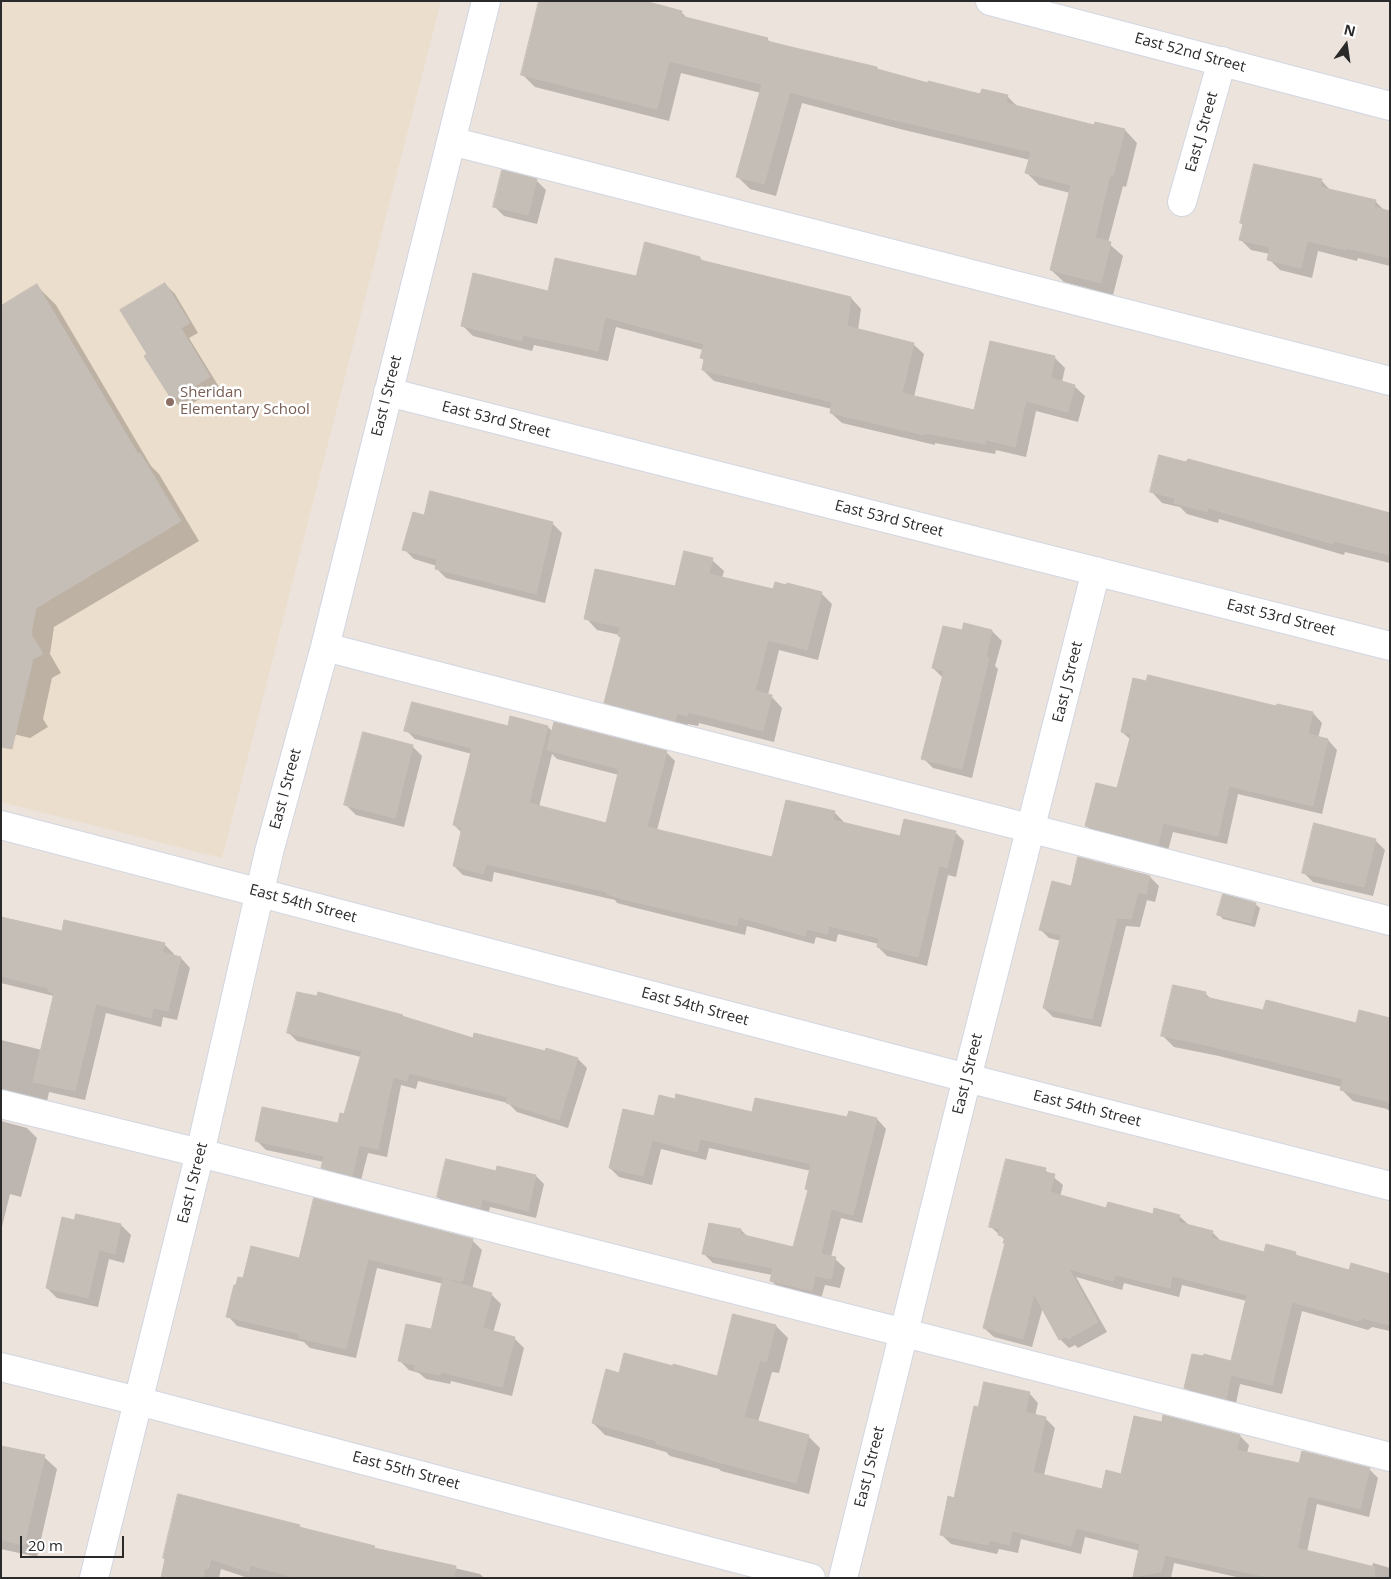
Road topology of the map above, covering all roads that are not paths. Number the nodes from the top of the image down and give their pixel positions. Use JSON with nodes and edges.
{"nodes":[{"id":1,"x":486,"y":1,"type":"edge"},
{"id":2,"x":990,"y":1,"type":"edge"},
{"id":3,"x":1222,"y":61,"type":"junction"},
{"id":4,"x":1390,"y":106,"type":"edge"},
{"id":5,"x":451,"y":140,"type":"junction"},
{"id":6,"x":1182,"y":202,"type":"dead end"},
{"id":7,"x":1390,"y":382,"type":"edge"},
{"id":8,"x":388,"y":392,"type":"junction"},
{"id":9,"x":1096,"y":571,"type":"junction"},
{"id":10,"x":1390,"y":646,"type":"edge"},
{"id":11,"x":325,"y":647,"type":"junction"},
{"id":12,"x":1,"y":825,"type":"edge"},
{"id":13,"x":1030,"y":829,"type":"junction"},
{"id":14,"x":260,"y":892,"type":"junction"},
{"id":15,"x":1390,"y":921,"type":"edge"},
{"id":16,"x":967,"y":1078,"type":"junction"},
{"id":17,"x":1,"y":1104,"type":"edge"},
{"id":18,"x":200,"y":1153,"type":"junction"},
{"id":19,"x":1390,"y":1186,"type":"edge"},
{"id":20,"x":904,"y":1332,"type":"junction"},
{"id":21,"x":1,"y":1367,"type":"edge"},
{"id":22,"x":138,"y":1401,"type":"junction"},
{"id":23,"x":1390,"y":1457,"type":"edge"},
{"id":24,"x":94,"y":1578,"type":"edge"},
{"id":25,"x":811,"y":1578,"type":"edge"},
{"id":26,"x":843,"y":1578,"type":"edge"}],
"edges":[{"from":1,"to":5,"type":"street","name":"East I Street"},
{"from":2,"to":3,"type":"street","name":"East 52nd Street"},
{"from":3,"to":4,"type":"street","name":"East 52nd Street"},
{"from":3,"to":6,"type":"street","name":"East J Street"},
{"from":5,"to":7,"type":"street"},
{"from":5,"to":8,"type":"street","name":"East I Street"},
{"from":8,"to":9,"type":"street","name":"East 53rd Street"},
{"from":8,"to":11,"type":"street","name":"East I Street"},
{"from":9,"to":10,"type":"street","name":"East 53rd Street"},
{"from":9,"to":13,"type":"street","name":"East J Street"},
{"from":11,"to":13,"type":"street"},
{"from":11,"to":14,"type":"street","name":"East I Street"},
{"from":12,"to":14,"type":"street","name":"East 54th Street"},
{"from":13,"to":15,"type":"street"},
{"from":13,"to":16,"type":"street","name":"East J Street"},
{"from":14,"to":16,"type":"street","name":"East 54th Street"},
{"from":14,"to":18,"type":"street","name":"East I Street"},
{"from":16,"to":19,"type":"street","name":"East 54th Street"},
{"from":16,"to":20,"type":"street","name":"East J Street"},
{"from":17,"to":18,"type":"street"},
{"from":18,"to":20,"type":"street"},
{"from":18,"to":22,"type":"street","name":"East I Street"},
{"from":20,"to":23,"type":"street"},
{"from":20,"to":26,"type":"street","name":"East J Street"},
{"from":21,"to":22,"type":"street","name":"East 55th Street"},
{"from":22,"to":24,"type":"street","name":"East I Street"},
{"from":22,"to":25,"type":"street","name":"East 55th Street"}]}
